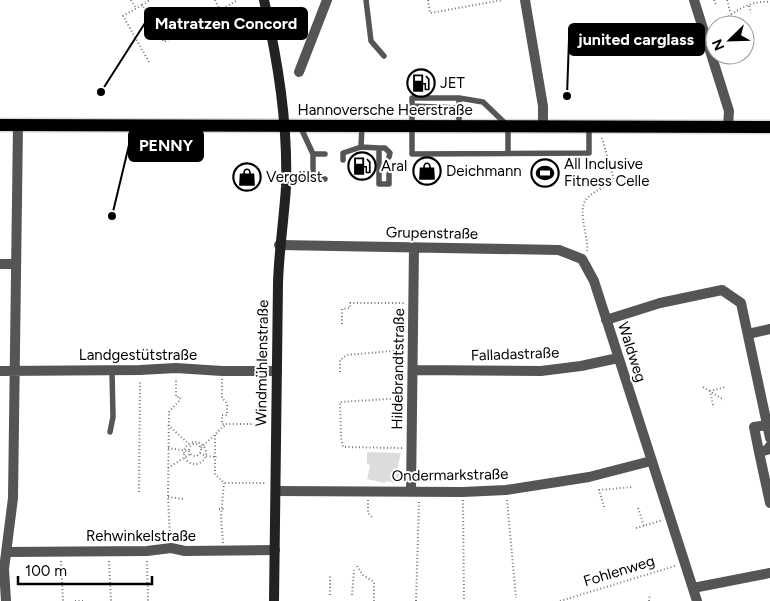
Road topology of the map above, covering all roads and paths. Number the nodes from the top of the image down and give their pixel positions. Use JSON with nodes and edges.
{"nodes":[{"id":1,"x":132,"y":0,"type":"edge"},
{"id":2,"x":150,"y":0,"type":"edge"},
{"id":3,"x":214,"y":0,"type":"edge"},
{"id":4,"x":238,"y":0,"type":"edge"},
{"id":5,"x":264,"y":0,"type":"edge"},
{"id":6,"x":326,"y":0,"type":"edge"},
{"id":7,"x":366,"y":0,"type":"edge"},
{"id":8,"x":428,"y":0,"type":"edge"},
{"id":9,"x":503,"y":0,"type":"edge"},
{"id":10,"x":524,"y":0,"type":"edge"},
{"id":11,"x":694,"y":0,"type":"edge"},
{"id":12,"x":714,"y":0,"type":"edge"},
{"id":13,"x":727,"y":0,"type":"edge"},
{"id":14,"x":770,"y":2,"type":"edge"},
{"id":15,"x":142,"y":5,"type":"junction"},
{"id":16,"x":716,"y":6,"type":"dead end"},
{"id":17,"x":749,"y":6,"type":"junction"},
{"id":18,"x":136,"y":8,"type":"junction"},
{"id":19,"x":220,"y":10,"type":"junction"},
{"id":20,"x":751,"y":13,"type":"dead end"},
{"id":21,"x":731,"y":14,"type":"joint"},
{"id":22,"x":384,"y":56,"type":"dead end"},
{"id":23,"x":149,"y":62,"type":"dead end"},
{"id":24,"x":299,"y":72,"type":"dead end"},
{"id":25,"x":459,"y":98,"type":"junction"},
{"id":26,"x":412,"y":106,"type":"junction"},
{"id":27,"x":459,"y":108,"type":"junction"},
{"id":28,"x":0,"y":125,"type":"edge"},
{"id":29,"x":18,"y":125,"type":"junction"},
{"id":30,"x":285,"y":126,"type":"junction"},
{"id":31,"x":300,"y":126,"type":"junction"},
{"id":32,"x":362,"y":126,"type":"junction"},
{"id":33,"x":412,"y":126,"type":"junction"},
{"id":34,"x":459,"y":126,"type":"junction"},
{"id":35,"x":508,"y":126,"type":"junction"},
{"id":36,"x":594,"y":126,"type":"junction"},
{"id":37,"x":543,"y":127,"type":"junction"},
{"id":38,"x":728,"y":127,"type":"junction"},
{"id":39,"x":770,"y":127,"type":"edge"},
{"id":40,"x":361,"y":148,"type":"junction"},
{"id":41,"x":379,"y":148,"type":"junction"},
{"id":42,"x":508,"y":153,"type":"junction"},
{"id":43,"x":313,"y":154,"type":"junction"},
{"id":44,"x":325,"y":154,"type":"dead end"},
{"id":45,"x":342,"y":156,"type":"dead end"},
{"id":46,"x":389,"y":158,"type":"dead end"},
{"id":47,"x":389,"y":174,"type":"dead end"},
{"id":48,"x":313,"y":179,"type":"junction"},
{"id":49,"x":325,"y":179,"type":"dead end"},
{"id":50,"x":286,"y":181,"type":"junction"},
{"id":51,"x":279,"y":246,"type":"junction"},
{"id":52,"x":414,"y":247,"type":"junction"},
{"id":53,"x":582,"y":259,"type":"junction"},
{"id":54,"x":0,"y":264,"type":"edge"},
{"id":55,"x":16,"y":264,"type":"junction"},
{"id":56,"x":414,"y":303,"type":"junction"},
{"id":57,"x":606,"y":320,"type":"junction"},
{"id":58,"x":342,"y":324,"type":"dead end"},
{"id":59,"x":770,"y":329,"type":"edge"},
{"id":60,"x":748,"y":334,"type":"junction"},
{"id":61,"x":414,"y":349,"type":"junction"},
{"id":62,"x":618,"y":358,"type":"junction"},
{"id":63,"x":176,"y":368,"type":"junction"},
{"id":64,"x":14,"y":370,"type":"junction"},
{"id":65,"x":140,"y":370,"type":"junction"},
{"id":66,"x":222,"y":370,"type":"junction"},
{"id":67,"x":413,"y":370,"type":"junction"},
{"id":68,"x":0,"y":371,"type":"edge"},
{"id":69,"x":112,"y":371,"type":"junction"},
{"id":70,"x":276,"y":371,"type":"junction"},
{"id":71,"x":340,"y":372,"type":"dead end"},
{"id":72,"x":704,"y":387,"type":"dead end"},
{"id":73,"x":726,"y":387,"type":"dead end"},
{"id":74,"x":710,"y":391,"type":"junction"},
{"id":75,"x":413,"y":397,"type":"junction"},
{"id":76,"x":724,"y":400,"type":"dead end"},
{"id":77,"x":713,"y":405,"type":"dead end"},
{"id":78,"x":226,"y":424,"type":"junction"},
{"id":79,"x":276,"y":424,"type":"junction"},
{"id":80,"x":168,"y":425,"type":"junction"},
{"id":81,"x":767,"y":425,"type":"junction"},
{"id":82,"x":110,"y":432,"type":"dead end"},
{"id":83,"x":215,"y":435,"type":"junction"},
{"id":84,"x":770,"y":438,"type":"edge"},
{"id":85,"x":190,"y":444,"type":"junction"},
{"id":86,"x":770,"y":446,"type":"edge"},
{"id":87,"x":202,"y":447,"type":"junction"},
{"id":88,"x":168,"y":448,"type":"junction"},
{"id":89,"x":412,"y":448,"type":"junction"},
{"id":90,"x":184,"y":451,"type":"junction"},
{"id":91,"x":190,"y":452,"type":"junction"},
{"id":92,"x":760,"y":452,"type":"junction"},
{"id":93,"x":200,"y":453,"type":"junction"},
{"id":94,"x":205,"y":456,"type":"junction"},
{"id":95,"x":216,"y":457,"type":"junction"},
{"id":96,"x":185,"y":458,"type":"junction"},
{"id":97,"x":651,"y":461,"type":"junction"},
{"id":98,"x":168,"y":468,"type":"junction"},
{"id":99,"x":224,"y":483,"type":"junction"},
{"id":100,"x":276,"y":487,"type":"junction"},
{"id":101,"x":632,"y":487,"type":"dead end"},
{"id":102,"x":506,"y":490,"type":"junction"},
{"id":103,"x":140,"y":492,"type":"dead end"},
{"id":104,"x":368,"y":492,"type":"junction"},
{"id":105,"x":415,"y":492,"type":"junction"},
{"id":106,"x":463,"y":492,"type":"junction"},
{"id":107,"x":600,"y":493,"type":"junction"},
{"id":108,"x":595,"y":495,"type":"dead end"},
{"id":109,"x":168,"y":496,"type":"junction"},
{"id":110,"x":185,"y":499,"type":"dead end"},
{"id":111,"x":770,"y":503,"type":"edge"},
{"id":112,"x":604,"y":507,"type":"dead end"},
{"id":113,"x":638,"y":508,"type":"dead end"},
{"id":114,"x":220,"y":509,"type":"junction"},
{"id":115,"x":226,"y":509,"type":"dead end"},
{"id":116,"x":373,"y":518,"type":"dead end"},
{"id":117,"x":670,"y":518,"type":"junction"},
{"id":118,"x":644,"y":526,"type":"junction"},
{"id":119,"x":636,"y":528,"type":"dead end"},
{"id":120,"x":171,"y":548,"type":"junction"},
{"id":121,"x":223,"y":550,"type":"junction"},
{"id":122,"x":275,"y":550,"type":"junction"},
{"id":123,"x":61,"y":551,"type":"junction"},
{"id":124,"x":109,"y":551,"type":"junction"},
{"id":125,"x":147,"y":551,"type":"junction"},
{"id":126,"x":7,"y":552,"type":"junction"},
{"id":127,"x":684,"y":563,"type":"junction"},
{"id":128,"x":357,"y":566,"type":"dead end"},
{"id":129,"x":354,"y":570,"type":"dead end"},
{"id":130,"x":770,"y":573,"type":"edge"},
{"id":131,"x":330,"y":576,"type":"dead end"},
{"id":132,"x":693,"y":588,"type":"junction"},
{"id":133,"x":650,"y":594,"type":"dead end"},
{"id":134,"x":330,"y":595,"type":"dead end"},
{"id":135,"x":352,"y":596,"type":"dead end"},
{"id":136,"x":516,"y":598,"type":"dead end"},
{"id":137,"x":6,"y":601,"type":"edge"},
{"id":138,"x":63,"y":601,"type":"edge"},
{"id":139,"x":75,"y":601,"type":"edge"},
{"id":140,"x":82,"y":601,"type":"edge"},
{"id":141,"x":111,"y":601,"type":"edge"},
{"id":142,"x":148,"y":601,"type":"edge"},
{"id":143,"x":274,"y":601,"type":"edge"},
{"id":144,"x":374,"y":601,"type":"edge"},
{"id":145,"x":416,"y":601,"type":"edge"},
{"id":146,"x":464,"y":601,"type":"edge"},
{"id":147,"x":560,"y":601,"type":"edge"},
{"id":148,"x":649,"y":601,"type":"edge"},
{"id":149,"x":697,"y":601,"type":"edge"}],
"edges":[{"from":1,"to":18,"type":"path"},
{"from":2,"to":15,"type":"path"},
{"from":3,"to":19,"type":"path"},
{"from":4,"to":19,"type":"path"},
{"from":5,"to":30,"type":"street","name":"Windmühlenstraße"},
{"from":6,"to":24,"type":"street"},
{"from":7,"to":22,"type":"lane"},
{"from":8,"to":9,"type":"path"},
{"from":10,"to":37,"type":"street"},
{"from":11,"to":38,"type":"street"},
{"from":12,"to":16,"type":"path"},
{"from":13,"to":21,"type":"path"},
{"from":14,"to":17,"type":"path"},
{"from":15,"to":18,"type":"path"},
{"from":15,"to":19,"type":"path"},
{"from":17,"to":20,"type":"path"},
{"from":17,"to":21,"type":"path"},
{"from":18,"to":23,"type":"path"},
{"from":25,"to":26,"type":"lane"},
{"from":25,"to":27,"type":"lane"},
{"from":25,"to":35,"type":"lane"},
{"from":26,"to":27,"type":"lane"},
{"from":26,"to":33,"type":"lane"},
{"from":27,"to":34,"type":"lane"},
{"from":28,"to":29,"type":"main road","name":"Hannoversche Heerstraße"},
{"from":29,"to":30,"type":"main road","name":"Hannoversche Heerstraße"},
{"from":29,"to":55,"type":"street"},
{"from":30,"to":31,"type":"main road","name":"Hannoversche Heerstraße"},
{"from":30,"to":50,"type":"street","name":"Windmühlenstraße"},
{"from":31,"to":32,"type":"main road","name":"Hannoversche Heerstraße"},
{"from":31,"to":43,"type":"lane"},
{"from":32,"to":33,"type":"main road","name":"Hannoversche Heerstraße"},
{"from":32,"to":40,"type":"lane"},
{"from":33,"to":34,"type":"main road","name":"Hannoversche Heerstraße"},
{"from":33,"to":42,"type":"lane"},
{"from":34,"to":35,"type":"main road","name":"Hannoversche Heerstraße"},
{"from":35,"to":37,"type":"main road","name":"Hannoversche Heerstraße"},
{"from":35,"to":42,"type":"lane"},
{"from":36,"to":37,"type":"main road","name":"Hannoversche Heerstraße"},
{"from":36,"to":38,"type":"main road","name":"Hannoversche Heerstraße"},
{"from":36,"to":42,"type":"lane"},
{"from":36,"to":53,"type":"path"},
{"from":38,"to":39,"type":"main road","name":"Hannoversche Heerstraße"},
{"from":40,"to":41,"type":"lane"},
{"from":40,"to":45,"type":"lane"},
{"from":41,"to":46,"type":"lane"},
{"from":41,"to":47,"type":"lane"},
{"from":43,"to":44,"type":"lane"},
{"from":43,"to":48,"type":"lane"},
{"from":48,"to":49,"type":"lane"},
{"from":48,"to":50,"type":"lane"},
{"from":50,"to":51,"type":"street","name":"Windmühlenstraße"},
{"from":51,"to":52,"type":"street","name":"Grupenstraße"},
{"from":51,"to":70,"type":"street","name":"Windmühlenstraße"},
{"from":52,"to":53,"type":"street","name":"Grupenstraße"},
{"from":52,"to":56,"type":"street","name":"Hildebrandtstraße"},
{"from":53,"to":57,"type":"street","name":"Waldweg"},
{"from":54,"to":55,"type":"street"},
{"from":55,"to":64,"type":"street"},
{"from":56,"to":58,"type":"path"},
{"from":56,"to":61,"type":"street","name":"Hildebrandtstraße"},
{"from":57,"to":60,"type":"street"},
{"from":57,"to":62,"type":"street","name":"Waldweg"},
{"from":59,"to":60,"type":"street"},
{"from":60,"to":81,"type":"street"},
{"from":61,"to":67,"type":"street","name":"Hildebrandtstraße"},
{"from":61,"to":71,"type":"path"},
{"from":62,"to":67,"type":"street","name":"Falladastraße"},
{"from":62,"to":97,"type":"street","name":"Waldweg"},
{"from":63,"to":65,"type":"street","name":"Landgestütstraße"},
{"from":63,"to":66,"type":"street","name":"Landgestütstraße"},
{"from":63,"to":80,"type":"path"},
{"from":64,"to":68,"type":"street","name":"Landgestütstraße"},
{"from":64,"to":69,"type":"street","name":"Landgestütstraße"},
{"from":64,"to":126,"type":"street"},
{"from":65,"to":69,"type":"street","name":"Landgestütstraße"},
{"from":65,"to":103,"type":"path"},
{"from":66,"to":70,"type":"street","name":"Landgestütstraße"},
{"from":66,"to":78,"type":"path"},
{"from":67,"to":75,"type":"street","name":"Hildebrandtstraße"},
{"from":69,"to":82,"type":"lane"},
{"from":70,"to":79,"type":"street","name":"Windmühlenstraße"},
{"from":72,"to":74,"type":"path"},
{"from":73,"to":74,"type":"path"},
{"from":74,"to":76,"type":"path"},
{"from":74,"to":77,"type":"path"},
{"from":75,"to":89,"type":"street","name":"Hildebrandtstraße"},
{"from":75,"to":89,"type":"path"},
{"from":78,"to":79,"type":"path"},
{"from":78,"to":83,"type":"path"},
{"from":79,"to":100,"type":"street","name":"Windmühlenstraße"},
{"from":80,"to":85,"type":"path"},
{"from":80,"to":88,"type":"path"},
{"from":81,"to":84,"type":"street"},
{"from":81,"to":92,"type":"street"},
{"from":83,"to":87,"type":"path"},
{"from":83,"to":95,"type":"path"},
{"from":85,"to":87,"type":"path"},
{"from":85,"to":90,"type":"path"},
{"from":85,"to":91,"type":"path"},
{"from":86,"to":92,"type":"street"},
{"from":87,"to":93,"type":"path"},
{"from":87,"to":94,"type":"path"},
{"from":88,"to":90,"type":"path"},
{"from":88,"to":98,"type":"path"},
{"from":89,"to":105,"type":"street","name":"Hildebrandtstraße"},
{"from":90,"to":91,"type":"path"},
{"from":90,"to":96,"type":"path"},
{"from":91,"to":93,"type":"path"},
{"from":91,"to":96,"type":"path"},
{"from":92,"to":111,"type":"street"},
{"from":93,"to":94,"type":"path"},
{"from":94,"to":95,"type":"path"},
{"from":94,"to":96,"type":"path"},
{"from":95,"to":99,"type":"path"},
{"from":96,"to":98,"type":"path"},
{"from":97,"to":102,"type":"street","name":"Ondermarkstraße"},
{"from":97,"to":117,"type":"street","name":"Waldweg"},
{"from":98,"to":109,"type":"path"},
{"from":99,"to":100,"type":"path"},
{"from":99,"to":114,"type":"path"},
{"from":100,"to":104,"type":"street","name":"Ondermarkstraße"},
{"from":100,"to":122,"type":"street","name":"Windmühlenstraße"},
{"from":101,"to":107,"type":"path"},
{"from":102,"to":106,"type":"street","name":"Ondermarkstraße"},
{"from":102,"to":136,"type":"path"},
{"from":104,"to":105,"type":"street","name":"Ondermarkstraße"},
{"from":104,"to":116,"type":"path"},
{"from":105,"to":106,"type":"street","name":"Ondermarkstraße"},
{"from":105,"to":145,"type":"path"},
{"from":106,"to":146,"type":"path"},
{"from":107,"to":108,"type":"path"},
{"from":107,"to":112,"type":"path"},
{"from":109,"to":110,"type":"path"},
{"from":109,"to":120,"type":"path"},
{"from":113,"to":118,"type":"path"},
{"from":114,"to":115,"type":"path"},
{"from":114,"to":121,"type":"path"},
{"from":117,"to":118,"type":"path"},
{"from":117,"to":127,"type":"street","name":"Waldweg"},
{"from":118,"to":119,"type":"path"},
{"from":120,"to":121,"type":"street","name":"Rehwinkelstraße"},
{"from":120,"to":125,"type":"street","name":"Rehwinkelstraße"},
{"from":121,"to":122,"type":"street","name":"Rehwinkelstraße"},
{"from":122,"to":143,"type":"street","name":"Windmühlenstraße"},
{"from":123,"to":124,"type":"street","name":"Rehwinkelstraße"},
{"from":123,"to":126,"type":"street","name":"Rehwinkelstraße"},
{"from":123,"to":138,"type":"path"},
{"from":124,"to":125,"type":"street","name":"Rehwinkelstraße"},
{"from":124,"to":141,"type":"path"},
{"from":125,"to":142,"type":"path"},
{"from":126,"to":137,"type":"street"},
{"from":127,"to":132,"type":"street","name":"Waldweg"},
{"from":127,"to":147,"type":"path","name":"Fohlenweg"},
{"from":128,"to":144,"type":"path"},
{"from":129,"to":135,"type":"path"},
{"from":130,"to":132,"type":"street"},
{"from":131,"to":134,"type":"path"},
{"from":132,"to":149,"type":"street","name":"Waldweg"},
{"from":133,"to":148,"type":"path"},
{"from":139,"to":140,"type":"path"}]}
